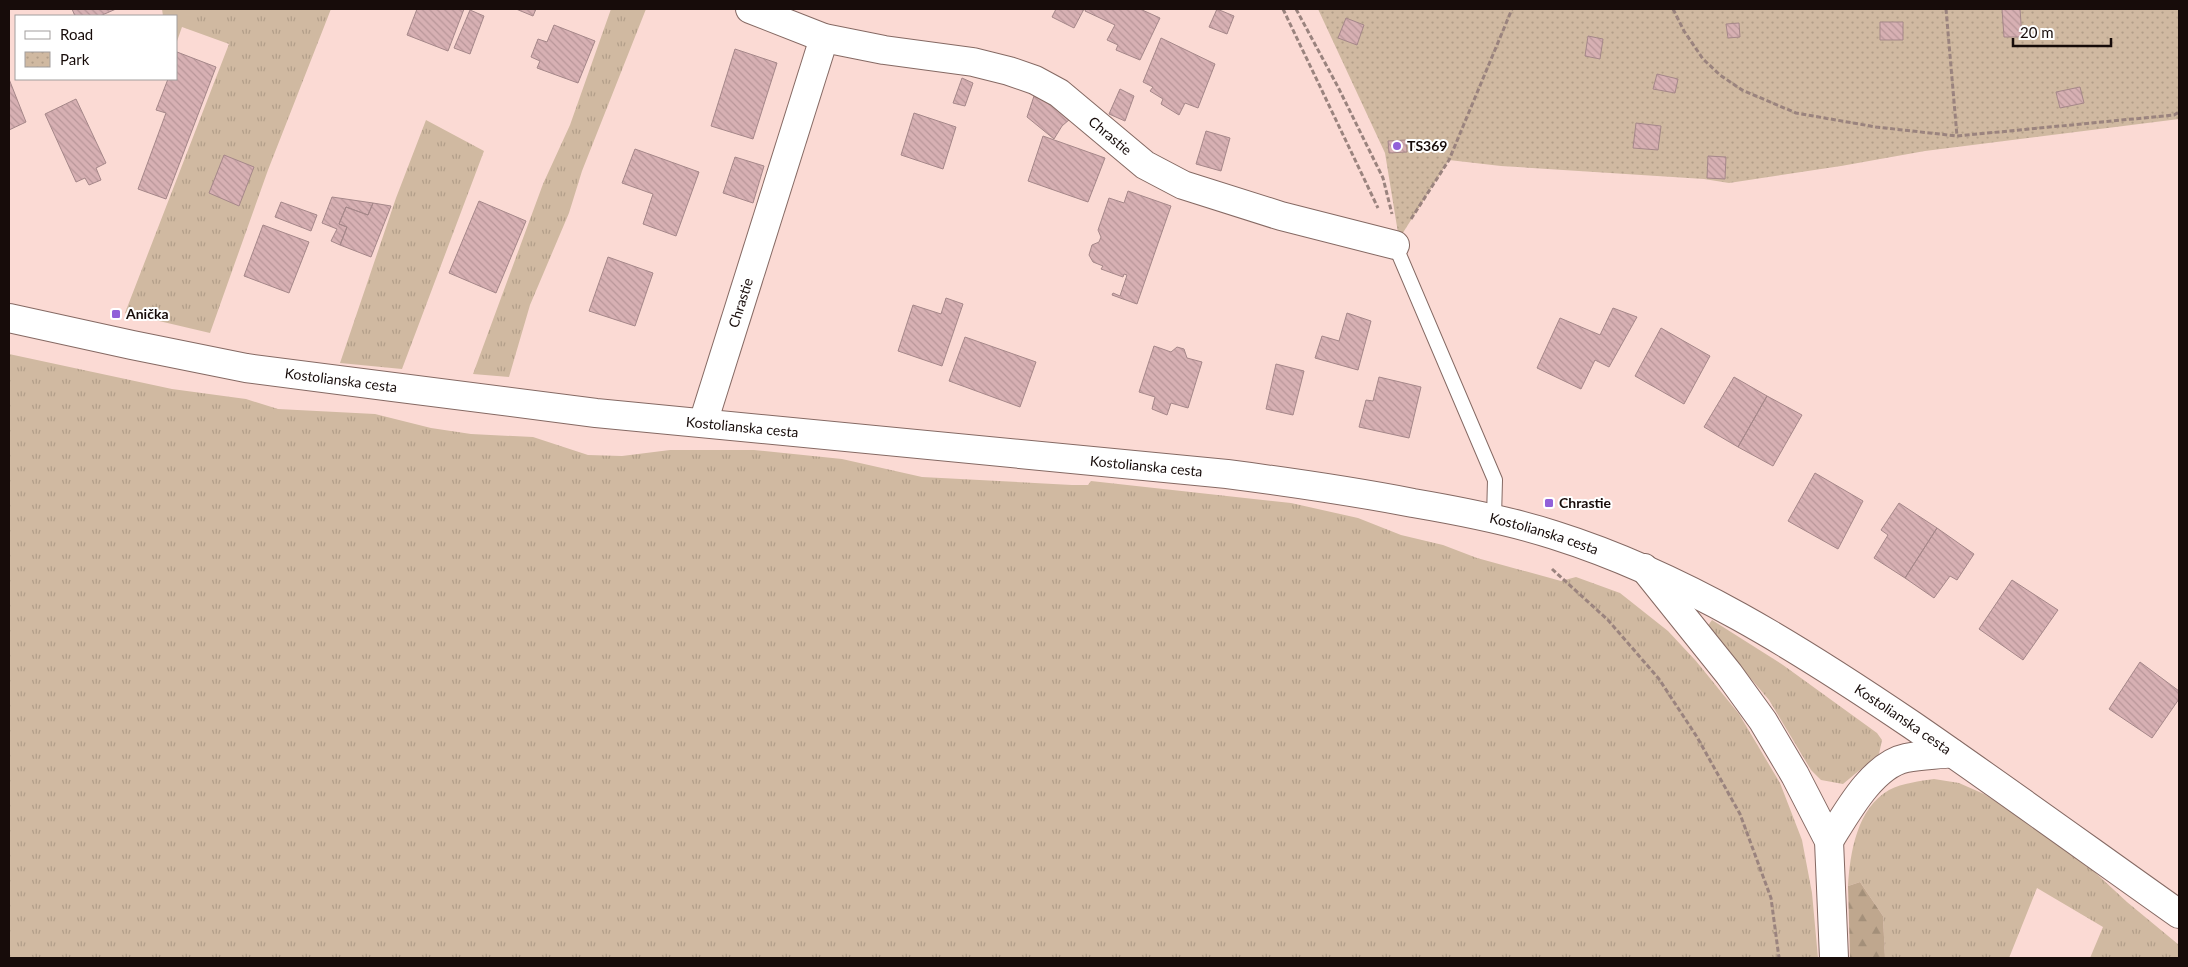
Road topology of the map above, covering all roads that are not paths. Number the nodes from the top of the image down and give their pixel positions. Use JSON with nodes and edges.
{"nodes":[{"id":1,"x":750,"y":9,"type":"edge"},
{"id":2,"x":824,"y":38,"type":"junction"},
{"id":3,"x":1397,"y":242,"type":"joint"},
{"id":4,"x":9,"y":318,"type":"edge"},
{"id":5,"x":703,"y":423,"type":"junction"},
{"id":6,"x":1494,"y":518,"type":"junction"},
{"id":7,"x":1644,"y":568,"type":"junction"},
{"id":8,"x":1952,"y":753,"type":"junction"},
{"id":9,"x":1829,"y":841,"type":"junction"},
{"id":10,"x":2179,"y":914,"type":"edge"},
{"id":11,"x":1834,"y":958,"type":"edge"}],
"edges":[{"from":1,"to":2,"type":"street","name":"Chrastie"},
{"from":2,"to":3,"type":"street","name":"Chrastie"},
{"from":2,"to":5,"type":"street","name":"Chrastie"},
{"from":3,"to":6,"type":"lane"},
{"from":4,"to":5,"type":"street","name":"Kostolianska cesta"},
{"from":5,"to":6,"type":"street","name":"Kostolianska cesta"},
{"from":6,"to":7,"type":"street","name":"Kostolianska cesta"},
{"from":7,"to":8,"type":"street","name":"Kostolianska cesta"},
{"from":7,"to":9,"type":"street"},
{"from":8,"to":9,"type":"street"},
{"from":8,"to":10,"type":"street","name":"Kostolianska cesta"},
{"from":9,"to":11,"type":"street"}]}
